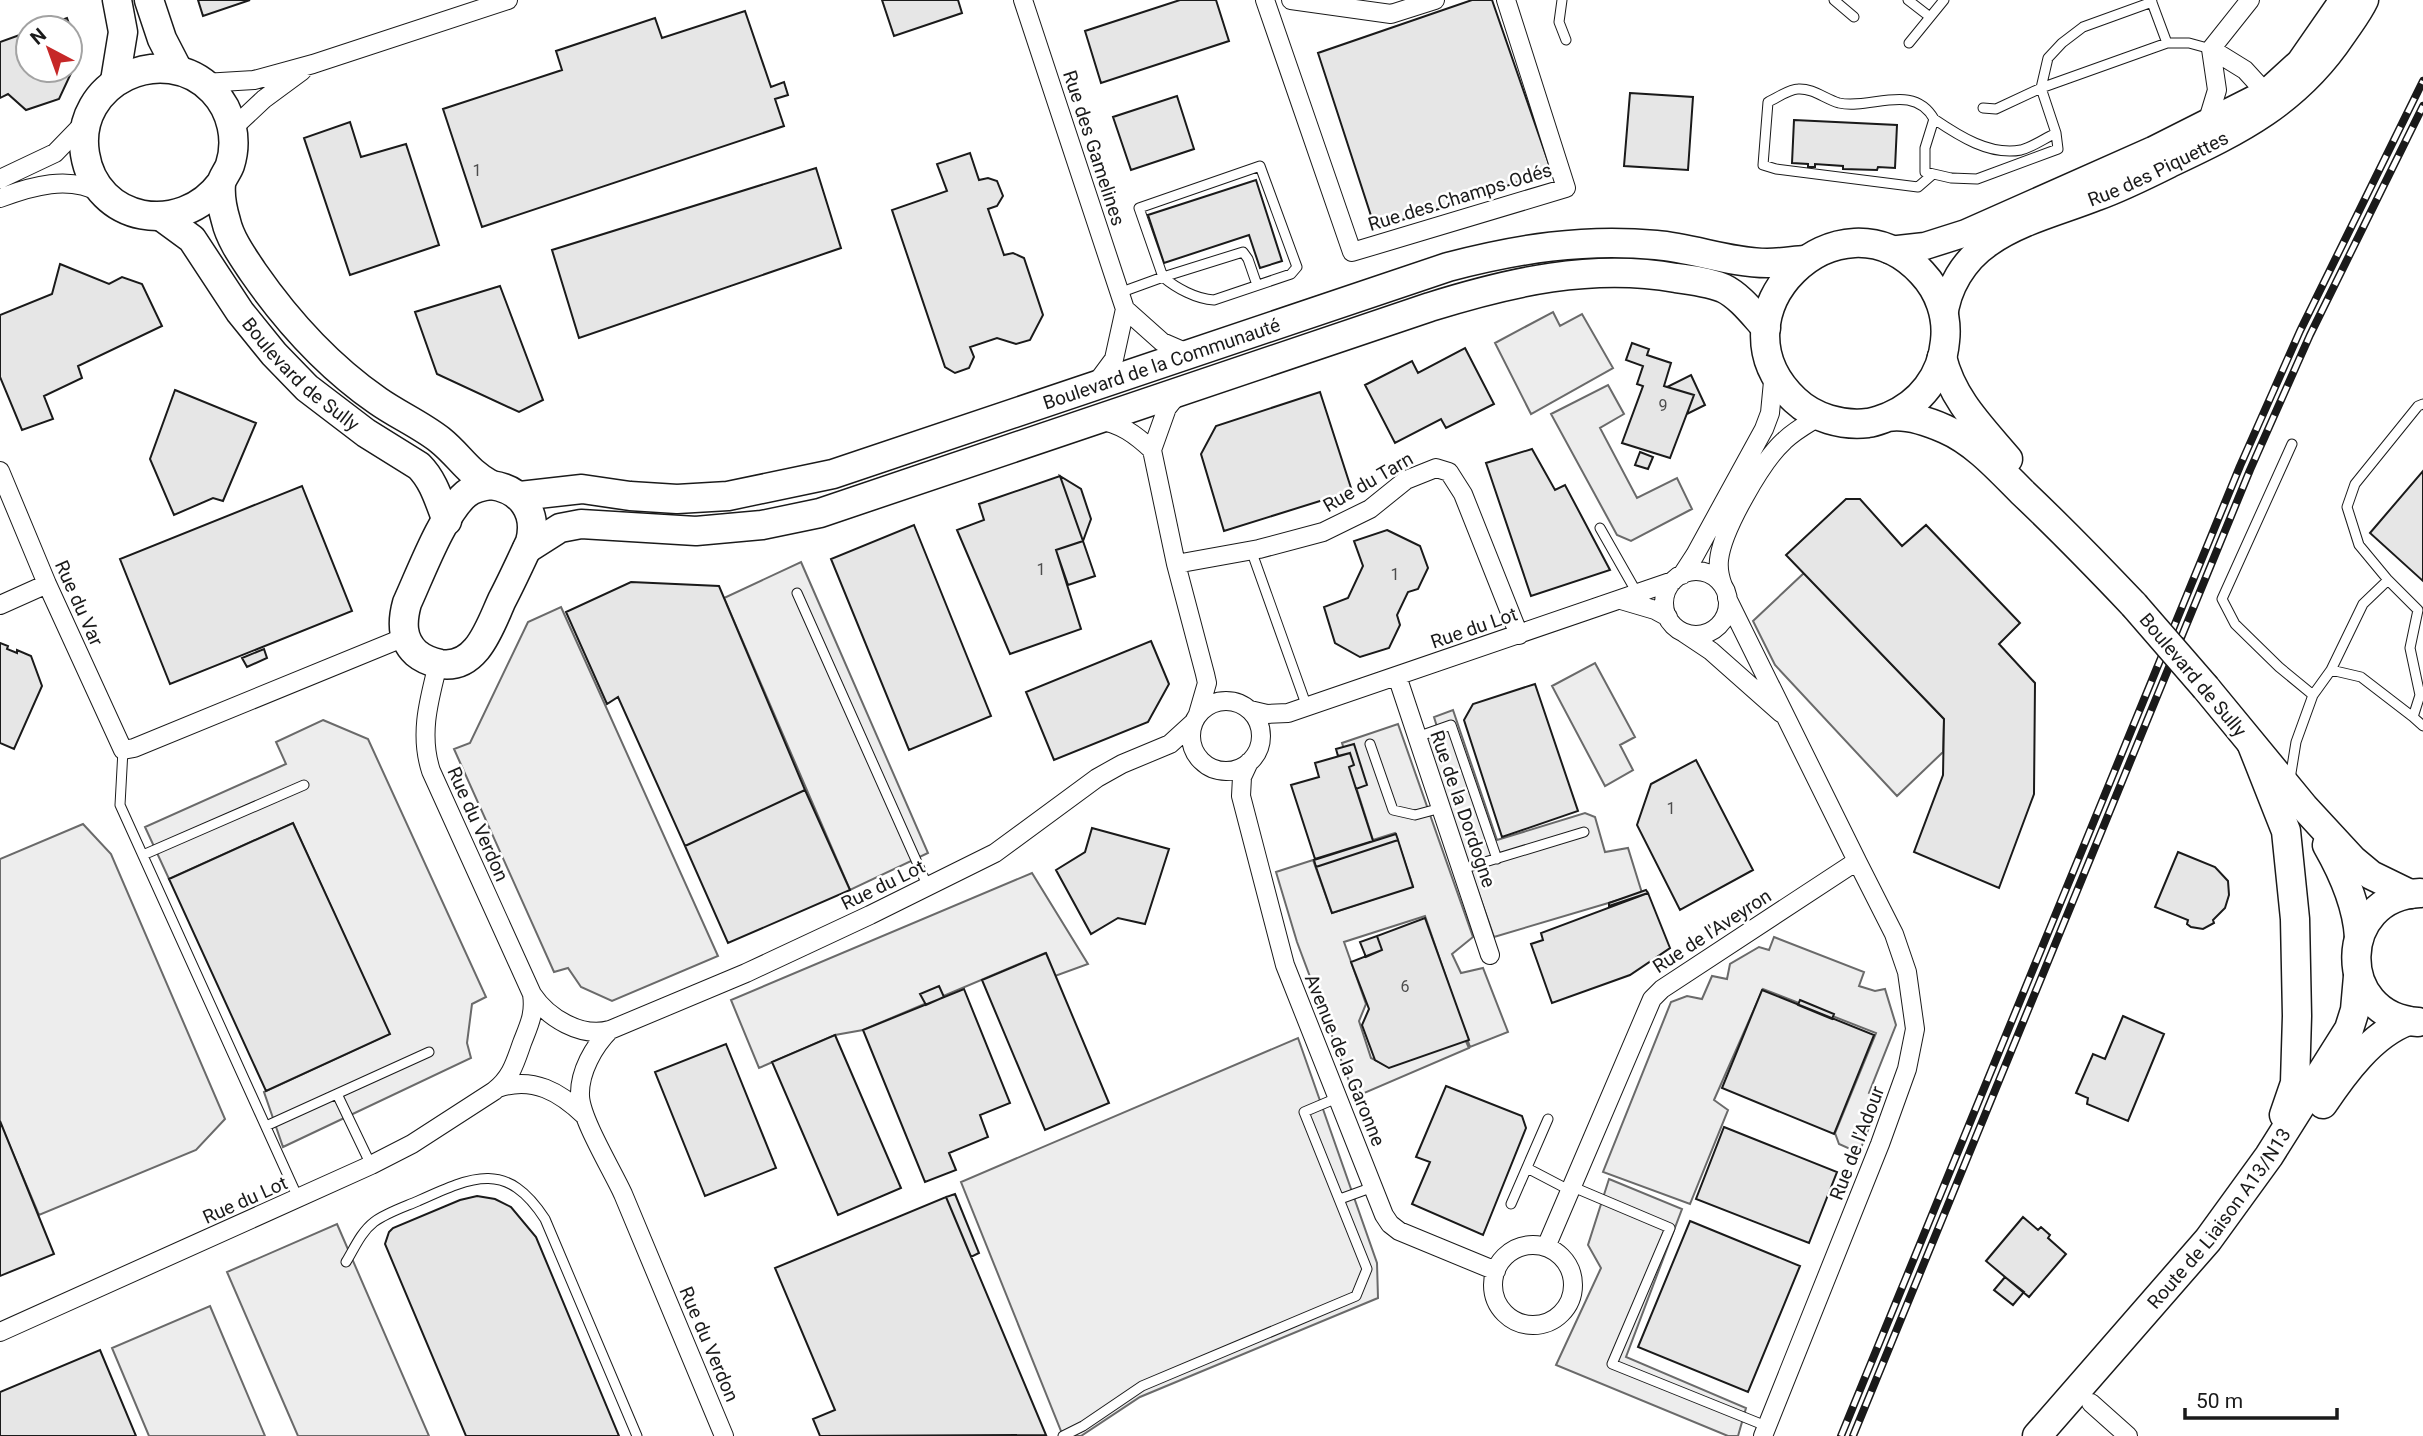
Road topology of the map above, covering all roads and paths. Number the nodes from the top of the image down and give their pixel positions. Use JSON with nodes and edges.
{"nodes":[{"id":1,"x":117,"y":0,"type":"edge"},
{"id":2,"x":149,"y":0,"type":"edge"},
{"id":3,"x":508,"y":0,"type":"edge"},
{"id":4,"x":1023,"y":0,"type":"edge"},
{"id":5,"x":1265,"y":0,"type":"edge"},
{"id":6,"x":1291,"y":0,"type":"edge"},
{"id":7,"x":1435,"y":0,"type":"edge"},
{"id":8,"x":1506,"y":0,"type":"edge"},
{"id":9,"x":1562,"y":0,"type":"edge"},
{"id":10,"x":1834,"y":0,"type":"edge"},
{"id":11,"x":1908,"y":0,"type":"edge"},
{"id":12,"x":1944,"y":0,"type":"edge"},
{"id":13,"x":2343,"y":0,"type":"edge"},
{"id":14,"x":2365,"y":0,"type":"edge"},
{"id":15,"x":2152,"y":1,"type":"edge"},
{"id":16,"x":2244,"y":5,"type":"edge"},
{"id":17,"x":1854,"y":17,"type":"dead end"},
{"id":18,"x":1930,"y":17,"type":"junction"},
{"id":19,"x":1566,"y":40,"type":"dead end"},
{"id":20,"x":1909,"y":43,"type":"dead end"},
{"id":21,"x":2167,"y":43,"type":"junction"},
{"id":22,"x":2211,"y":49,"type":"junction"},
{"id":23,"x":313,"y":64,"type":"junction"},
{"id":24,"x":178,"y":70,"type":"junction"},
{"id":25,"x":115,"y":81,"type":"junction"},
{"id":26,"x":204,"y":83,"type":"junction"},
{"id":27,"x":2041,"y":88,"type":"junction"},
{"id":28,"x":2262,"y":105,"type":"junction"},
{"id":29,"x":1983,"y":108,"type":"dead end"},
{"id":30,"x":1934,"y":119,"type":"junction"},
{"id":31,"x":87,"y":120,"type":"junction"},
{"id":32,"x":2207,"y":123,"type":"junction"},
{"id":33,"x":232,"y":130,"type":"junction"},
{"id":34,"x":2056,"y":133,"type":"junction"},
{"id":35,"x":1933,"y":174,"type":"junction"},
{"id":36,"x":0,"y":179,"type":"edge"},
{"id":37,"x":221,"y":183,"type":"junction"},
{"id":38,"x":105,"y":195,"type":"junction"},
{"id":39,"x":0,"y":198,"type":"edge"},
{"id":40,"x":162,"y":217,"type":"junction"},
{"id":41,"x":1889,"y":250,"type":"junction"},
{"id":42,"x":1805,"y":260,"type":"junction"},
{"id":43,"x":1163,"y":277,"type":"junction"},
{"id":44,"x":1257,"y":285,"type":"junction"},
{"id":45,"x":1122,"y":301,"type":"junction"},
{"id":46,"x":1944,"y":318,"type":"junction"},
{"id":47,"x":1766,"y":328,"type":"junction"},
{"id":48,"x":1192,"y":355,"type":"junction"},
{"id":49,"x":1942,"y":357,"type":"junction"},
{"id":50,"x":1773,"y":371,"type":"junction"},
{"id":51,"x":1093,"y":387,"type":"junction"},
{"id":52,"x":1181,"y":391,"type":"junction"},
{"id":53,"x":2423,"y":404,"type":"edge"},
{"id":54,"x":1820,"y":416,"type":"junction"},
{"id":55,"x":1888,"y":417,"type":"junction"},
{"id":56,"x":1095,"y":420,"type":"junction"},
{"id":57,"x":2292,"y":444,"type":"dead end"},
{"id":58,"x":1152,"y":450,"type":"junction"},
{"id":59,"x":0,"y":471,"type":"edge"},
{"id":60,"x":491,"y":485,"type":"junction"},
{"id":61,"x":520,"y":496,"type":"junction"},
{"id":62,"x":447,"y":520,"type":"junction"},
{"id":63,"x":1600,"y":528,"type":"dead end"},
{"id":64,"x":2078,"y":545,"type":"junction"},
{"id":65,"x":527,"y":549,"type":"junction"},
{"id":66,"x":1251,"y":550,"type":"junction"},
{"id":67,"x":1176,"y":564,"type":"junction"},
{"id":68,"x":1677,"y":578,"type":"junction"},
{"id":69,"x":2388,"y":580,"type":"junction"},
{"id":70,"x":47,"y":584,"type":"junction"},
{"id":71,"x":1725,"y":592,"type":"junction"},
{"id":72,"x":797,"y":593,"type":"dead end"},
{"id":73,"x":1629,"y":596,"type":"junction"},
{"id":74,"x":0,"y":605,"type":"edge"},
{"id":75,"x":1668,"y":617,"type":"junction"},
{"id":76,"x":1683,"y":632,"type":"junction"},
{"id":77,"x":1519,"y":635,"type":"junction"},
{"id":78,"x":405,"y":637,"type":"junction"},
{"id":79,"x":438,"y":664,"type":"junction"},
{"id":80,"x":2331,"y":670,"type":"junction"},
{"id":81,"x":1205,"y":674,"type":"junction"},
{"id":82,"x":1397,"y":676,"type":"junction"},
{"id":83,"x":2313,"y":695,"type":"junction"},
{"id":84,"x":1231,"y":701,"type":"junction"},
{"id":85,"x":1307,"y":707,"type":"junction"},
{"id":86,"x":1250,"y":710,"type":"junction"},
{"id":87,"x":1289,"y":713,"type":"junction"},
{"id":88,"x":2413,"y":717,"type":"junction"},
{"id":89,"x":1196,"y":718,"type":"junction"},
{"id":90,"x":1789,"y":720,"type":"junction"},
{"id":91,"x":2423,"y":726,"type":"edge"},
{"id":92,"x":1417,"y":737,"type":"junction"},
{"id":93,"x":1261,"y":738,"type":"junction"},
{"id":94,"x":1370,"y":744,"type":"dead end"},
{"id":95,"x":2252,"y":745,"type":"junction"},
{"id":96,"x":122,"y":750,"type":"junction"},
{"id":97,"x":1158,"y":750,"type":"junction"},
{"id":98,"x":1249,"y":762,"type":"junction"},
{"id":99,"x":1208,"y":765,"type":"junction"},
{"id":100,"x":304,"y":785,"type":"dead end"},
{"id":101,"x":1241,"y":796,"type":"junction"},
{"id":102,"x":2297,"y":797,"type":"junction"},
{"id":103,"x":1441,"y":808,"type":"junction"},
{"id":104,"x":1584,"y":832,"type":"dead end"},
{"id":105,"x":143,"y":855,"type":"junction"},
{"id":106,"x":1497,"y":859,"type":"junction"},
{"id":107,"x":1857,"y":861,"type":"junction"},
{"id":108,"x":1461,"y":869,"type":"junction"},
{"id":109,"x":928,"y":887,"type":"junction"},
{"id":110,"x":2416,"y":894,"type":"edge"},
{"id":111,"x":2359,"y":937,"type":"junction"},
{"id":112,"x":1490,"y":955,"type":"dead end"},
{"id":113,"x":2358,"y":976,"type":"junction"},
{"id":114,"x":532,"y":994,"type":"junction"},
{"id":115,"x":559,"y":1021,"type":"junction"},
{"id":116,"x":2415,"y":1021,"type":"edge"},
{"id":117,"x":578,"y":1029,"type":"junction"},
{"id":118,"x":610,"y":1030,"type":"junction"},
{"id":119,"x":527,"y":1034,"type":"junction"},
{"id":120,"x":429,"y":1052,"type":"dead end"},
{"id":121,"x":520,"y":1054,"type":"junction"},
{"id":122,"x":588,"y":1064,"type":"junction"},
{"id":123,"x":544,"y":1087,"type":"junction"},
{"id":124,"x":497,"y":1088,"type":"junction"},
{"id":125,"x":337,"y":1094,"type":"junction"},
{"id":126,"x":1337,"y":1098,"type":"junction"},
{"id":127,"x":585,"y":1116,"type":"junction"},
{"id":128,"x":1548,"y":1119,"type":"dead end"},
{"id":129,"x":266,"y":1126,"type":"junction"},
{"id":130,"x":2269,"y":1156,"type":"junction"},
{"id":131,"x":371,"y":1166,"type":"junction"},
{"id":132,"x":1527,"y":1168,"type":"junction"},
{"id":133,"x":1373,"y":1187,"type":"junction"},
{"id":134,"x":1572,"y":1189,"type":"junction"},
{"id":135,"x":1340,"y":1199,"type":"junction"},
{"id":136,"x":299,"y":1200,"type":"junction"},
{"id":137,"x":1511,"y":1204,"type":"dead end"},
{"id":138,"x":1546,"y":1247,"type":"junction"},
{"id":139,"x":346,"y":1262,"type":"dead end"},
{"id":140,"x":1496,"y":1271,"type":"junction"},
{"id":141,"x":0,"y":1332,"type":"edge"},
{"id":142,"x":2091,"y":1403,"type":"junction"},
{"id":143,"x":1765,"y":1431,"type":"edge"},
{"id":144,"x":637,"y":1436,"type":"edge"},
{"id":145,"x":724,"y":1436,"type":"edge"},
{"id":146,"x":1063,"y":1436,"type":"edge"},
{"id":147,"x":2037,"y":1436,"type":"edge"},
{"id":148,"x":2062,"y":1436,"type":"edge"},
{"id":149,"x":2127,"y":1436,"type":"edge"}],
"edges":[{"from":1,"to":25,"type":"main road"},
{"from":2,"to":24,"type":"main road"},
{"from":3,"to":23,"type":"street"},
{"from":4,"to":45,"type":"street","name":"Rue des Gamelines"},
{"from":5,"to":8,"type":"street","name":"Rue des Champs Odés"},
{"from":6,"to":7,"type":"street"},
{"from":9,"to":19,"type":"lane"},
{"from":10,"to":17,"type":"lane"},
{"from":11,"to":18,"type":"lane"},
{"from":12,"to":18,"type":"lane"},
{"from":13,"to":28,"type":"street","name":"Rue des Piquettes"},
{"from":14,"to":28,"type":"street","name":"Rue des Piquettes"},
{"from":15,"to":21,"type":"lane"},
{"from":15,"to":27,"type":"lane"},
{"from":16,"to":22,"type":"street"},
{"from":18,"to":20,"type":"lane"},
{"from":21,"to":22,"type":"lane"},
{"from":21,"to":27,"type":"lane"},
{"from":22,"to":28,"type":"street"},
{"from":22,"to":32,"type":"street"},
{"from":23,"to":26,"type":"street"},
{"from":23,"to":33,"type":"street"},
{"from":24,"to":25,"type":"main road","name":"Boulevard de Sully"},
{"from":24,"to":26,"type":"main road","name":"Boulevard de Sully"},
{"from":25,"to":31,"type":"main road"},
{"from":26,"to":33,"type":"main road","name":"Boulevard de Sully"},
{"from":27,"to":29,"type":"lane"},
{"from":27,"to":34,"type":"lane"},
{"from":28,"to":32,"type":"street","name":"Rue des Piquettes"},
{"from":28,"to":46,"type":"street","name":"Rue des Piquettes"},
{"from":30,"to":34,"type":"lane"},
{"from":30,"to":35,"type":"lane"},
{"from":30,"to":35,"type":"lane"},
{"from":31,"to":36,"type":"street"},
{"from":31,"to":38,"type":"main road","name":"Boulevard de Sully"},
{"from":32,"to":41,"type":"street","name":"Rue des Piquettes"},
{"from":33,"to":37,"type":"main road","name":"Boulevard de Sully"},
{"from":34,"to":35,"type":"lane"},
{"from":37,"to":40,"type":"main road","name":"Boulevard de Sully"},
{"from":37,"to":60,"type":"main road","name":"Boulevard de Sully"},
{"from":38,"to":39,"type":"street"},
{"from":38,"to":40,"type":"main road","name":"Boulevard de Sully"},
{"from":40,"to":62,"type":"main road","name":"Boulevard de Sully"},
{"from":41,"to":42,"type":"main road"},
{"from":41,"to":46,"type":"main road"},
{"from":42,"to":47,"type":"main road"},
{"from":42,"to":48,"type":"main road","name":"Boulevard de la Communauté"},
{"from":43,"to":44,"type":"lane"},
{"from":43,"to":44,"type":"lane"},
{"from":43,"to":44,"type":"lane"},
{"from":43,"to":45,"type":"lane"},
{"from":45,"to":48,"type":"street"},
{"from":45,"to":51,"type":"street"},
{"from":46,"to":49,"type":"main road"},
{"from":47,"to":50,"type":"main road"},
{"from":47,"to":52,"type":"main road","name":"Boulevard de la Communauté"},
{"from":48,"to":51,"type":"main road","name":"Boulevard de la Communauté"},
{"from":49,"to":55,"type":"main road"},
{"from":49,"to":64,"type":"main road"},
{"from":50,"to":54,"type":"main road"},
{"from":50,"to":68,"type":"street"},
{"from":51,"to":61,"type":"main road","name":"Boulevard de la Communauté"},
{"from":52,"to":56,"type":"main road","name":"Boulevard de la Communauté"},
{"from":52,"to":58,"type":"street"},
{"from":53,"to":69,"type":"lane"},
{"from":54,"to":55,"type":"main road"},
{"from":54,"to":71,"type":"street"},
{"from":55,"to":64,"type":"main road"},
{"from":56,"to":58,"type":"street"},
{"from":56,"to":65,"type":"main road","name":"Boulevard de la Communauté"},
{"from":57,"to":83,"type":"lane"},
{"from":58,"to":67,"type":"street"},
{"from":59,"to":70,"type":"street","name":"Rue du Var"},
{"from":60,"to":61,"type":"main road","name":"Boulevard de Sully"},
{"from":60,"to":62,"type":"main road"},
{"from":61,"to":65,"type":"main road"},
{"from":62,"to":78,"type":"main road"},
{"from":63,"to":73,"type":"lane"},
{"from":64,"to":95,"type":"main road","name":"Boulevard de Sully","bridge":true},
{"from":65,"to":79,"type":"main road"},
{"from":66,"to":67,"type":"street","name":"Rue du Tarn"},
{"from":66,"to":77,"type":"street","name":"Rue du Tarn"},
{"from":66,"to":85,"type":"lane"},
{"from":67,"to":81,"type":"street"},
{"from":68,"to":71,"type":"street"},
{"from":68,"to":73,"type":"street","name":"Rue du Lot"},
{"from":68,"to":75,"type":"street"},
{"from":69,"to":80,"type":"lane"},
{"from":69,"to":88,"type":"lane"},
{"from":70,"to":74,"type":"street"},
{"from":70,"to":96,"type":"street","name":"Rue du Var"},
{"from":71,"to":76,"type":"street"},
{"from":71,"to":90,"type":"street"},
{"from":72,"to":109,"type":"lane"},
{"from":73,"to":75,"type":"street"},
{"from":73,"to":77,"type":"street","name":"Rue du Lot"},
{"from":75,"to":76,"type":"street"},
{"from":76,"to":90,"type":"street"},
{"from":77,"to":82,"type":"street","name":"Rue du Lot"},
{"from":78,"to":79,"type":"main road"},
{"from":78,"to":96,"type":"street"},
{"from":79,"to":114,"type":"street","name":"Rue du Verdon"},
{"from":80,"to":83,"type":"lane"},
{"from":80,"to":88,"type":"lane"},
{"from":81,"to":84,"type":"street"},
{"from":81,"to":89,"type":"street"},
{"from":82,"to":85,"type":"street","name":"Rue du Lot"},
{"from":82,"to":92,"type":"street","name":"Rue de la Dordogne"},
{"from":83,"to":102,"type":"lane"},
{"from":84,"to":86,"type":"street"},
{"from":84,"to":89,"type":"street"},
{"from":85,"to":87,"type":"street","name":"Rue du Lot"},
{"from":86,"to":87,"type":"street"},
{"from":86,"to":93,"type":"street"},
{"from":87,"to":93,"type":"street"},
{"from":88,"to":91,"type":"lane"},
{"from":89,"to":97,"type":"street","name":"Rue du Lot"},
{"from":89,"to":99,"type":"street"},
{"from":90,"to":107,"type":"street"},
{"from":92,"to":103,"type":"street","name":"Rue de la Dordogne"},
{"from":92,"to":106,"type":"lane"},
{"from":93,"to":98,"type":"street"},
{"from":94,"to":103,"type":"lane"},
{"from":95,"to":102,"type":"main road","name":"Boulevard de Sully"},
{"from":95,"to":130,"type":"main road"},
{"from":96,"to":105,"type":"lane"},
{"from":97,"to":99,"type":"street"},
{"from":97,"to":109,"type":"street","name":"Rue du Lot"},
{"from":98,"to":99,"type":"street"},
{"from":98,"to":101,"type":"street"},
{"from":99,"to":101,"type":"street"},
{"from":100,"to":105,"type":"lane"},
{"from":101,"to":126,"type":"street","name":"Avenue de la Garonne"},
{"from":102,"to":110,"type":"main road"},
{"from":102,"to":111,"type":"main road"},
{"from":103,"to":108,"type":"street","name":"Rue de la Dordogne"},
{"from":104,"to":106,"type":"lane"},
{"from":105,"to":129,"type":"lane"},
{"from":106,"to":108,"type":"lane"},
{"from":107,"to":134,"type":"street","name":"Rue de l'Aveyron"},
{"from":107,"to":143,"type":"street","name":"Rue de l'Adour"},
{"from":108,"to":112,"type":"street","name":"Rue de la Dordogne"},
{"from":109,"to":118,"type":"street","name":"Rue du Lot"},
{"from":110,"to":111,"type":"main road"},
{"from":111,"to":113,"type":"main road"},
{"from":113,"to":116,"type":"main road"},
{"from":113,"to":130,"type":"main road","name":"Route de Liaison A13/N13"},
{"from":114,"to":115,"type":"street"},
{"from":114,"to":119,"type":"street"},
{"from":115,"to":117,"type":"street"},
{"from":115,"to":119,"type":"street"},
{"from":116,"to":142,"type":"main road","name":"Route de Liaison A13/N13"},
{"from":117,"to":118,"type":"street"},
{"from":117,"to":122,"type":"street"},
{"from":118,"to":122,"type":"street"},
{"from":119,"to":121,"type":"street"},
{"from":120,"to":125,"type":"lane"},
{"from":121,"to":123,"type":"street"},
{"from":121,"to":124,"type":"street"},
{"from":122,"to":123,"type":"street"},
{"from":122,"to":127,"type":"street"},
{"from":123,"to":124,"type":"street"},
{"from":123,"to":127,"type":"street"},
{"from":124,"to":131,"type":"street","name":"Rue du Lot"},
{"from":125,"to":129,"type":"lane"},
{"from":125,"to":131,"type":"lane"},
{"from":126,"to":133,"type":"street","name":"Avenue de la Garonne"},
{"from":126,"to":135,"type":"lane"},
{"from":127,"to":145,"type":"street","name":"Rue du Verdon"},
{"from":128,"to":132,"type":"lane"},
{"from":129,"to":136,"type":"lane"},
{"from":130,"to":147,"type":"main road","name":"Route de Liaison A13/N13"},
{"from":131,"to":136,"type":"street","name":"Rue du Lot"},
{"from":132,"to":134,"type":"lane"},
{"from":132,"to":137,"type":"lane"},
{"from":133,"to":135,"type":"lane"},
{"from":133,"to":140,"type":"street","name":"Avenue de la Garonne"},
{"from":134,"to":138,"type":"street","name":"Rue de l'Aveyron"},
{"from":134,"to":143,"type":"lane"},
{"from":135,"to":146,"type":"lane"},
{"from":136,"to":141,"type":"street","name":"Rue du Lot"},
{"from":138,"to":140,"type":"street"},
{"from":138,"to":140,"type":"street"},
{"from":139,"to":144,"type":"lane"},
{"from":142,"to":148,"type":"main road","name":"Route de Liaison A13/N13"},
{"from":142,"to":149,"type":"street"}]}
